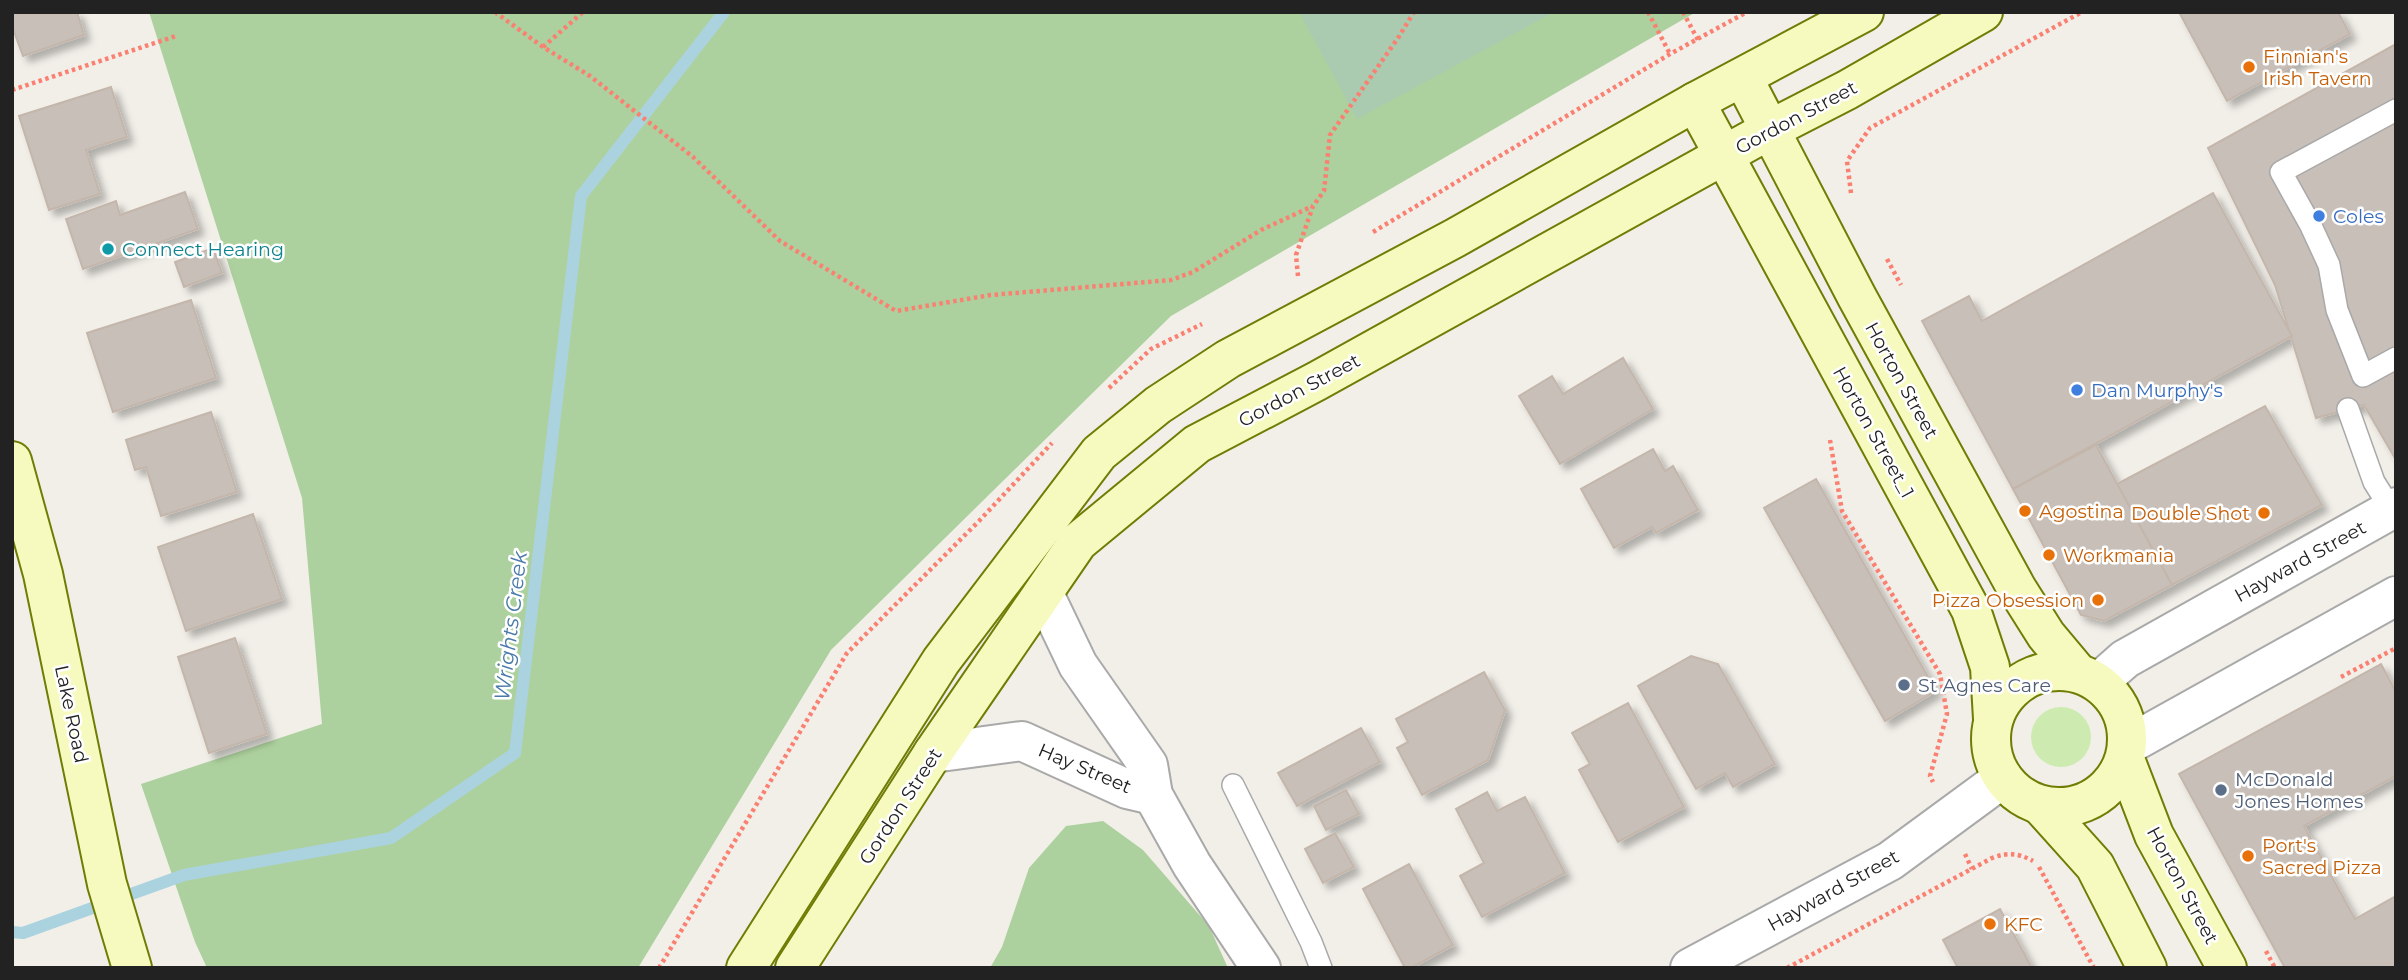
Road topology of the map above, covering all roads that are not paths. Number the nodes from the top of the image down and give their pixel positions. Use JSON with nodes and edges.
{"nodes":[{"id":1,"x":1864,"y":12,"type":"edge"},
{"id":2,"x":1983,"y":12,"type":"edge"},
{"id":3,"x":1743,"y":78,"type":"junction"},
{"id":4,"x":1695,"y":102,"type":"junction"},
{"id":5,"x":2396,"y":110,"type":"edge"},
{"id":6,"x":1771,"y":130,"type":"junction"},
{"id":7,"x":1726,"y":155,"type":"junction"},
{"id":8,"x":2396,"y":358,"type":"edge"},
{"id":9,"x":2348,"y":410,"type":"dead end"},
{"id":10,"x":12,"y":461,"type":"edge"},
{"id":11,"x":2393,"y":508,"type":"edge"},
{"id":12,"x":1044,"y":594,"type":"junction"},
{"id":13,"x":2396,"y":596,"type":"edge"},
{"id":14,"x":2088,"y":677,"type":"junction"},
{"id":15,"x":1993,"y":719,"type":"junction"},
{"id":16,"x":933,"y":753,"type":"junction"},
{"id":17,"x":2127,"y":753,"type":"junction"},
{"id":18,"x":2003,"y":778,"type":"junction"},
{"id":19,"x":1233,"y":785,"type":"dead end"},
{"id":20,"x":1153,"y":795,"type":"junction"},
{"id":21,"x":2042,"y":807,"type":"junction"},
{"id":22,"x":132,"y":968,"type":"edge"},
{"id":23,"x":746,"y":968,"type":"edge"},
{"id":24,"x":794,"y":968,"type":"edge"},
{"id":25,"x":1261,"y":968,"type":"edge"},
{"id":26,"x":1321,"y":968,"type":"edge"},
{"id":27,"x":1690,"y":968,"type":"edge"},
{"id":28,"x":2147,"y":968,"type":"edge"},
{"id":29,"x":2227,"y":968,"type":"edge"}],
"edges":[{"from":1,"to":3,"type":"main road"},
{"from":2,"to":6,"type":"main road","name":"Gordon Street"},
{"from":3,"to":4,"type":"main road"},
{"from":3,"to":6,"type":"main road","name":"Horton Street"},
{"from":4,"to":7,"type":"main road"},
{"from":4,"to":23,"type":"main road"},
{"from":5,"to":8,"type":"lane"},
{"from":6,"to":7,"type":"main road","name":"Gordon Street"},
{"from":6,"to":14,"type":"main road","name":"Horton Street"},
{"from":7,"to":12,"type":"main road","name":"Gordon Street"},
{"from":7,"to":15,"type":"main road","name":"Horton Street_1"},
{"from":9,"to":11,"type":"lane"},
{"from":10,"to":22,"type":"main road","name":"Lake Road"},
{"from":11,"to":14,"type":"street","name":"Hayward Street"},
{"from":12,"to":16,"type":"main road","name":"Gordon Street"},
{"from":12,"to":20,"type":"street","name":"Hay Street"},
{"from":13,"to":17,"type":"street"},
{"from":14,"to":15,"type":"main road"},
{"from":14,"to":17,"type":"main road"},
{"from":15,"to":18,"type":"main road"},
{"from":16,"to":20,"type":"street","name":"Hay Street"},
{"from":16,"to":24,"type":"main road","name":"Gordon Street"},
{"from":17,"to":21,"type":"main road"},
{"from":17,"to":29,"type":"main road","name":"Horton Street"},
{"from":18,"to":21,"type":"main road"},
{"from":18,"to":27,"type":"street","name":"Hayward Street"},
{"from":19,"to":26,"type":"lane"},
{"from":20,"to":25,"type":"street","name":"Hay Street"},
{"from":21,"to":28,"type":"main road"}]}
